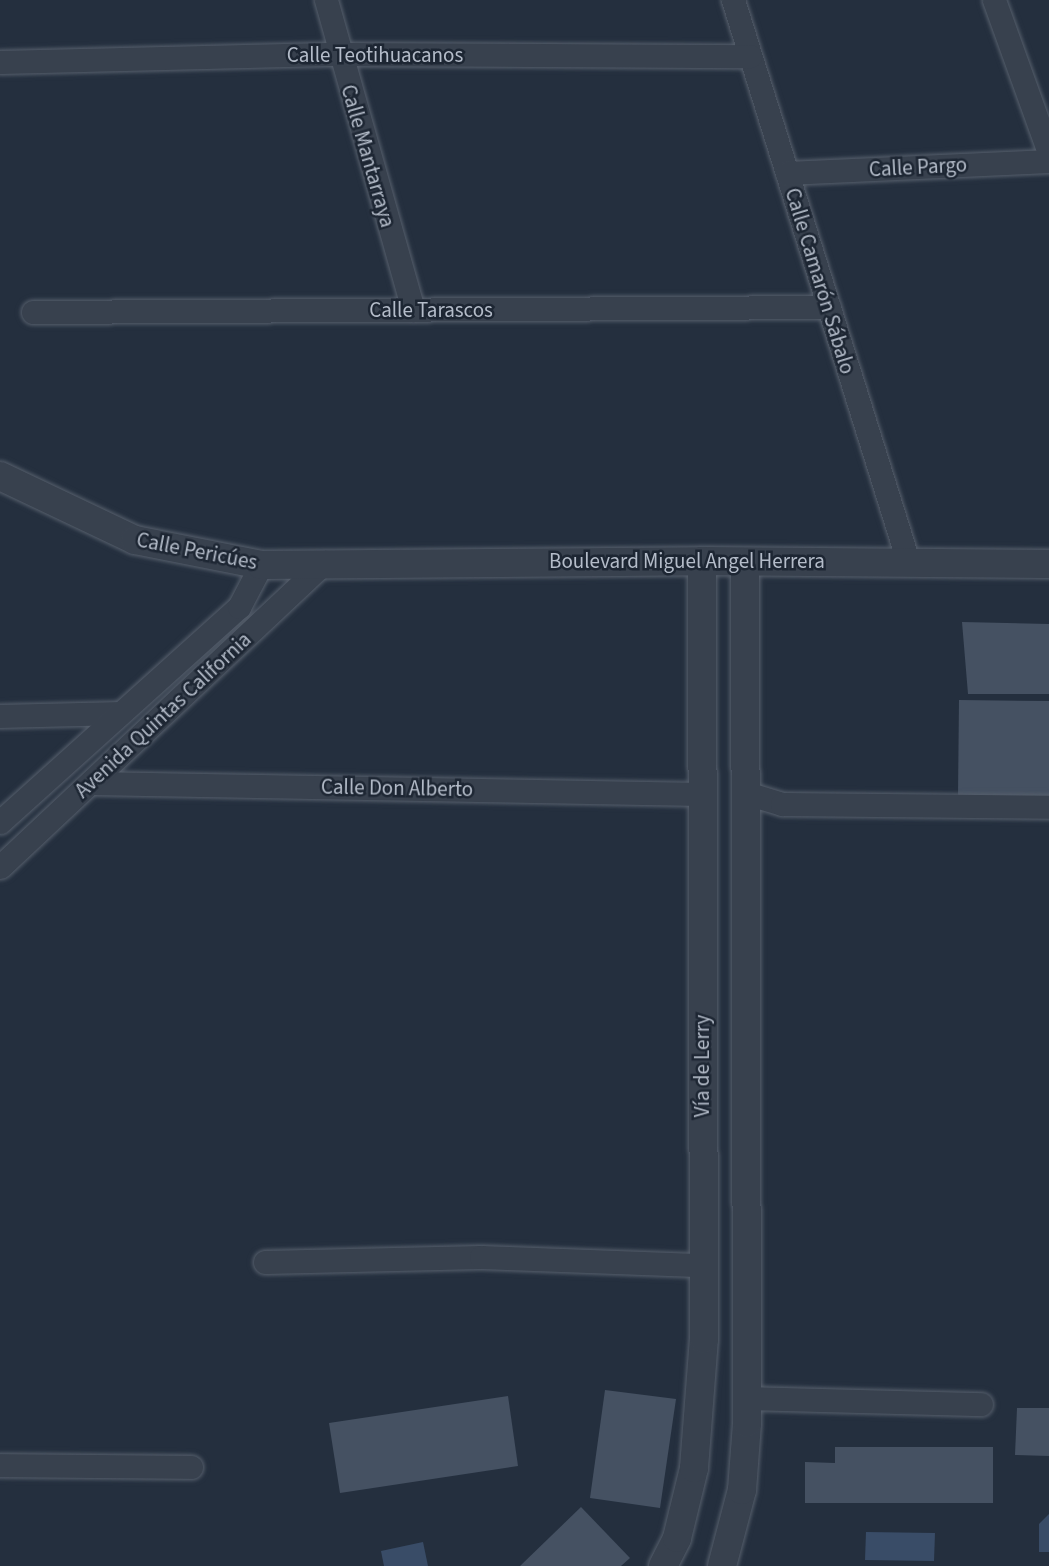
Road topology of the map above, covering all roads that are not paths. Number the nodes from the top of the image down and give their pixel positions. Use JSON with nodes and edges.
{"nodes":[{"id":1,"x":326,"y":0,"type":"edge"},
{"id":2,"x":733,"y":0,"type":"edge"},
{"id":3,"x":994,"y":0,"type":"edge"},
{"id":4,"x":338,"y":54,"type":"junction"},
{"id":5,"x":750,"y":56,"type":"junction"},
{"id":6,"x":0,"y":62,"type":"edge"},
{"id":7,"x":1049,"y":153,"type":"edge"},
{"id":8,"x":1049,"y":161,"type":"edge"},
{"id":9,"x":787,"y":173,"type":"junction"},
{"id":10,"x":829,"y":307,"type":"junction"},
{"id":11,"x":413,"y":310,"type":"junction"},
{"id":12,"x":33,"y":312,"type":"dead end"},
{"id":13,"x":0,"y":476,"type":"edge"},
{"id":14,"x":702,"y":561,"type":"junction"},
{"id":15,"x":908,"y":561,"type":"junction"},
{"id":16,"x":325,"y":562,"type":"junction"},
{"id":17,"x":745,"y":562,"type":"junction"},
{"id":18,"x":1049,"y":564,"type":"edge"},
{"id":19,"x":261,"y":565,"type":"junction"},
{"id":20,"x":120,"y":713,"type":"junction"},
{"id":21,"x":0,"y":716,"type":"edge"},
{"id":22,"x":91,"y":783,"type":"junction"},
{"id":23,"x":702,"y":793,"type":"junction"},
{"id":24,"x":746,"y":793,"type":"junction"},
{"id":25,"x":1049,"y":807,"type":"edge"},
{"id":26,"x":0,"y":822,"type":"edge"},
{"id":27,"x":0,"y":867,"type":"edge"},
{"id":28,"x":265,"y":1262,"type":"dead end"},
{"id":29,"x":703,"y":1265,"type":"junction"},
{"id":30,"x":704,"y":1339,"type":"junction"},
{"id":31,"x":746,"y":1340,"type":"junction"},
{"id":32,"x":747,"y":1398,"type":"junction"},
{"id":33,"x":981,"y":1404,"type":"dead end"},
{"id":34,"x":0,"y":1465,"type":"edge"},
{"id":35,"x":191,"y":1467,"type":"dead end"},
{"id":36,"x":663,"y":1566,"type":"edge"},
{"id":37,"x":722,"y":1566,"type":"edge"}],
"edges":[{"from":1,"to":4,"type":"street","name":"Calle Mantarraya"},
{"from":2,"to":5,"type":"street","name":"Calle Camarón Sábalo"},
{"from":3,"to":7,"type":"street"},
{"from":4,"to":5,"type":"street","name":"Calle Teotihuacanos"},
{"from":4,"to":6,"type":"street","name":"Calle Teotihuacanos"},
{"from":4,"to":11,"type":"street","name":"Calle Mantarraya"},
{"from":5,"to":9,"type":"street","name":"Calle Camarón Sábalo"},
{"from":8,"to":9,"type":"street","name":"Calle Pargo"},
{"from":9,"to":10,"type":"street","name":"Calle Camarón Sábalo"},
{"from":10,"to":11,"type":"street","name":"Calle Tarascos"},
{"from":10,"to":15,"type":"street","name":"Calle Camarón Sábalo"},
{"from":11,"to":12,"type":"street","name":"Calle Tarascos"},
{"from":13,"to":19,"type":"street","name":"Calle Pericúes"},
{"from":14,"to":16,"type":"street","name":"Boulevard Miguel Angel Herrera"},
{"from":14,"to":17,"type":"street","name":"Boulevard Miguel Angel Herrera"},
{"from":14,"to":23,"type":"street","name":"Vía de Lerry"},
{"from":15,"to":17,"type":"street","name":"Boulevard Miguel Angel Herrera"},
{"from":15,"to":18,"type":"street","name":"Boulevard Miguel Angel Herrera"},
{"from":16,"to":19,"type":"street","name":"Calle Pericúes"},
{"from":16,"to":22,"type":"street","name":"Avenida Quintas California"},
{"from":17,"to":24,"type":"street","name":"Vía de Lerry"},
{"from":19,"to":20,"type":"street","name":"Avenida Quintas California"},
{"from":20,"to":21,"type":"street"},
{"from":20,"to":26,"type":"street","name":"Avenida Quintas California"},
{"from":22,"to":23,"type":"street","name":"Calle Don Alberto"},
{"from":22,"to":27,"type":"street","name":"Avenida Quintas California"},
{"from":23,"to":29,"type":"street","name":"Vía de Lerry"},
{"from":24,"to":25,"type":"street"},
{"from":24,"to":31,"type":"street","name":"Vía de Lerry"},
{"from":28,"to":29,"type":"street"},
{"from":29,"to":30,"type":"street","name":"Vía de Lerry"},
{"from":30,"to":31,"type":"street"},
{"from":30,"to":36,"type":"street","name":"Vía de Lerry"},
{"from":31,"to":32,"type":"street","name":"Vía de Lerry"},
{"from":32,"to":33,"type":"street"},
{"from":32,"to":37,"type":"street","name":"Vía de Lerry"},
{"from":34,"to":35,"type":"street"}]}
